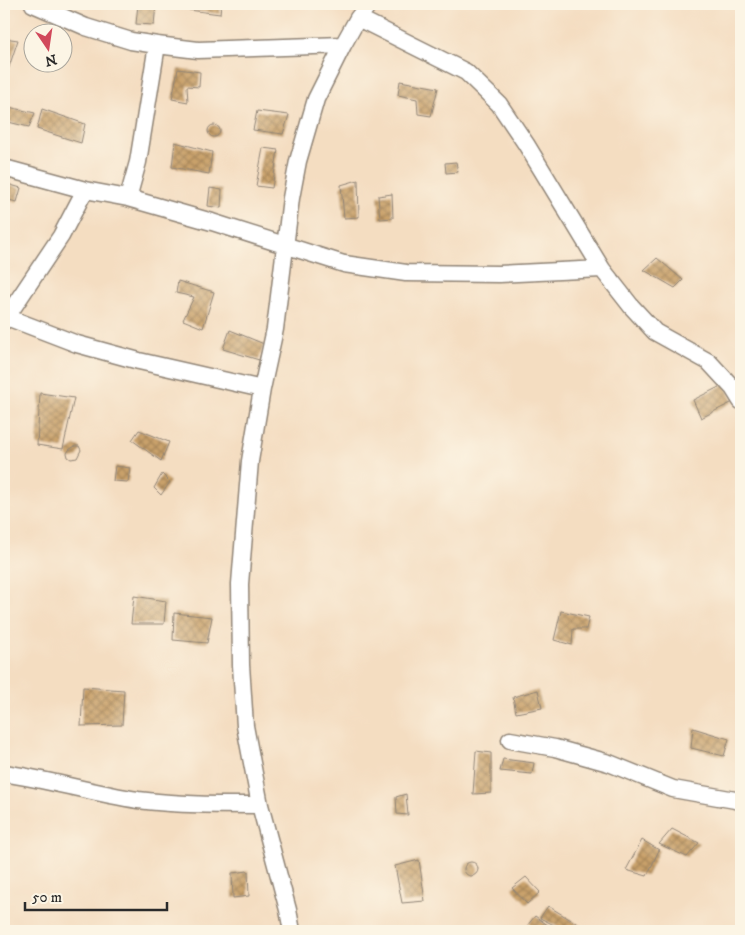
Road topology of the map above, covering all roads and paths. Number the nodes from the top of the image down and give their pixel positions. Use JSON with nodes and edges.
{"nodes":[{"id":1,"x":33,"y":4,"type":"edge"},
{"id":2,"x":369,"y":4,"type":"edge"},
{"id":3,"x":358,"y":18,"type":"junction"},
{"id":4,"x":157,"y":45,"type":"junction"},
{"id":5,"x":342,"y":45,"type":"junction"},
{"id":6,"x":4,"y":168,"type":"edge"},
{"id":7,"x":85,"y":190,"type":"junction"},
{"id":8,"x":128,"y":198,"type":"junction"},
{"id":9,"x":285,"y":245,"type":"junction"},
{"id":10,"x":602,"y":270,"type":"junction"},
{"id":11,"x":4,"y":318,"type":"edge"},
{"id":12,"x":262,"y":389,"type":"junction"},
{"id":13,"x":741,"y":401,"type":"edge"},
{"id":14,"x":510,"y":740,"type":"dead end"},
{"id":15,"x":4,"y":773,"type":"edge"},
{"id":16,"x":741,"y":801,"type":"edge"},
{"id":17,"x":260,"y":805,"type":"junction"},
{"id":18,"x":292,"y":931,"type":"edge"}],
"edges":[{"from":1,"to":4,"type":"street"},
{"from":2,"to":3,"type":"street"},
{"from":3,"to":5,"type":"street"},
{"from":3,"to":10,"type":"street"},
{"from":4,"to":5,"type":"street"},
{"from":4,"to":8,"type":"street"},
{"from":5,"to":9,"type":"street"},
{"from":6,"to":7,"type":"street"},
{"from":7,"to":8,"type":"street"},
{"from":7,"to":11,"type":"street"},
{"from":8,"to":9,"type":"street"},
{"from":9,"to":10,"type":"street"},
{"from":9,"to":12,"type":"street"},
{"from":10,"to":13,"type":"street"},
{"from":11,"to":12,"type":"street"},
{"from":12,"to":17,"type":"street"},
{"from":14,"to":16,"type":"street"},
{"from":15,"to":17,"type":"street"},
{"from":17,"to":18,"type":"street"}]}
